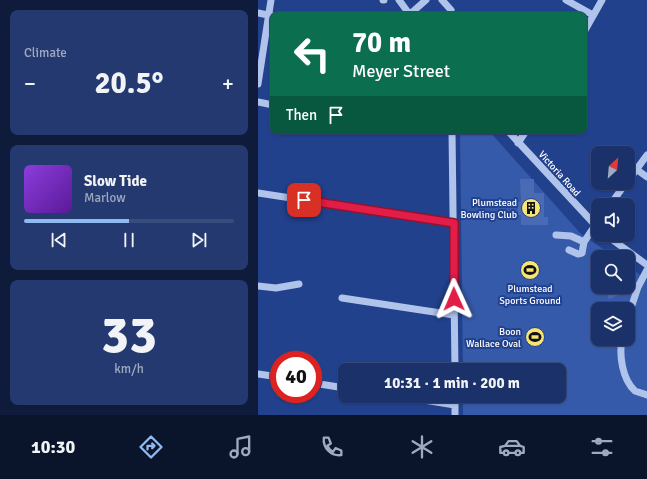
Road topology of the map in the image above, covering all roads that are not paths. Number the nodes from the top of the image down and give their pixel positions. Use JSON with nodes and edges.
{"nodes":[{"id":1,"x":271,"y":0,"type":"edge"},
{"id":2,"x":399,"y":0,"type":"edge"},
{"id":3,"x":426,"y":0,"type":"edge"},
{"id":4,"x":442,"y":0,"type":"edge"},
{"id":5,"x":566,"y":0,"type":"edge"},
{"id":6,"x":602,"y":0,"type":"edge"},
{"id":7,"x":451,"y":10,"type":"dead end"},
{"id":8,"x":271,"y":12,"type":"edge"},
{"id":9,"x":407,"y":12,"type":"edge"},
{"id":10,"x":412,"y":12,"type":"edge"},
{"id":11,"x":258,"y":13,"type":"edge"},
{"id":12,"x":270,"y":15,"type":"edge"},
{"id":13,"x":593,"y":15,"type":"junction"},
{"id":14,"x":270,"y":20,"type":"edge"},
{"id":15,"x":587,"y":26,"type":"edge"},
{"id":16,"x":258,"y":84,"type":"edge"},
{"id":17,"x":258,"y":102,"type":"edge"},
{"id":18,"x":270,"y":104,"type":"edge"},
{"id":19,"x":450,"y":134,"type":"edge"},
{"id":20,"x":510,"y":134,"type":"edge"},
{"id":21,"x":524,"y":134,"type":"edge"},
{"id":22,"x":518,"y":143,"type":"junction"},
{"id":23,"x":647,"y":155,"type":"edge"},
{"id":24,"x":636,"y":169,"type":"joint"},
{"id":25,"x":647,"y":177,"type":"edge"},
{"id":26,"x":258,"y":193,"type":"edge"},
{"id":27,"x":591,"y":219,"type":"edge"},
{"id":28,"x":454,"y":223,"type":"junction"},
{"id":29,"x":591,"y":233,"type":"edge"},
{"id":30,"x":556,"y":235,"type":"dead end"},
{"id":31,"x":584,"y":242,"type":"junction"},
{"id":32,"x":616,"y":242,"type":"edge"},
{"id":33,"x":569,"y":250,"type":"dead end"},
{"id":34,"x":647,"y":265,"type":"edge"},
{"id":35,"x":647,"y":270,"type":"edge"},
{"id":36,"x":299,"y":284,"type":"dead end"},
{"id":37,"x":258,"y":286,"type":"edge"},
{"id":38,"x":342,"y":298,"type":"dead end"},
{"id":39,"x":633,"y":302,"type":"edge"},
{"id":40,"x":454,"y":314,"type":"junction"},
{"id":41,"x":621,"y":346,"type":"edge"},
{"id":42,"x":455,"y":363,"type":"edge"},
{"id":43,"x":258,"y":374,"type":"edge"},
{"id":44,"x":270,"y":376,"type":"edge"},
{"id":45,"x":322,"y":384,"type":"edge"},
{"id":46,"x":338,"y":387,"type":"edge"},
{"id":47,"x":647,"y":395,"type":"edge"},
{"id":48,"x":443,"y":403,"type":"edge"},
{"id":49,"x":455,"y":405,"type":"joint"},
{"id":50,"x":455,"y":415,"type":"edge"}],
"edges":[{"from":1,"to":8,"type":"street"},
{"from":2,"to":9,"type":"street"},
{"from":3,"to":10,"type":"street"},
{"from":4,"to":7,"type":"street"},
{"from":5,"to":13,"type":"street"},
{"from":6,"to":13,"type":"street"},
{"from":11,"to":12,"type":"street"},
{"from":13,"to":15,"type":"street"},
{"from":14,"to":16,"type":"street"},
{"from":17,"to":18,"type":"street"},
{"from":19,"to":28,"type":"street"},
{"from":20,"to":22,"type":"street","name":"Victoria Road"},
{"from":21,"to":22,"type":"street"},
{"from":22,"to":27,"type":"street","name":"Victoria Road"},
{"from":23,"to":24,"type":"street"},
{"from":24,"to":25,"type":"street"},
{"from":26,"to":28,"type":"street"},
{"from":28,"to":40,"type":"street"},
{"from":29,"to":31,"type":"street"},
{"from":30,"to":31,"type":"street"},
{"from":31,"to":33,"type":"street"},
{"from":32,"to":34,"type":"street"},
{"from":35,"to":39,"type":"street"},
{"from":36,"to":37,"type":"street"},
{"from":38,"to":40,"type":"street"},
{"from":40,"to":42,"type":"street"},
{"from":41,"to":47,"type":"street"},
{"from":43,"to":44,"type":"street"},
{"from":45,"to":46,"type":"street"},
{"from":48,"to":49,"type":"street"},
{"from":49,"to":50,"type":"street"}]}
